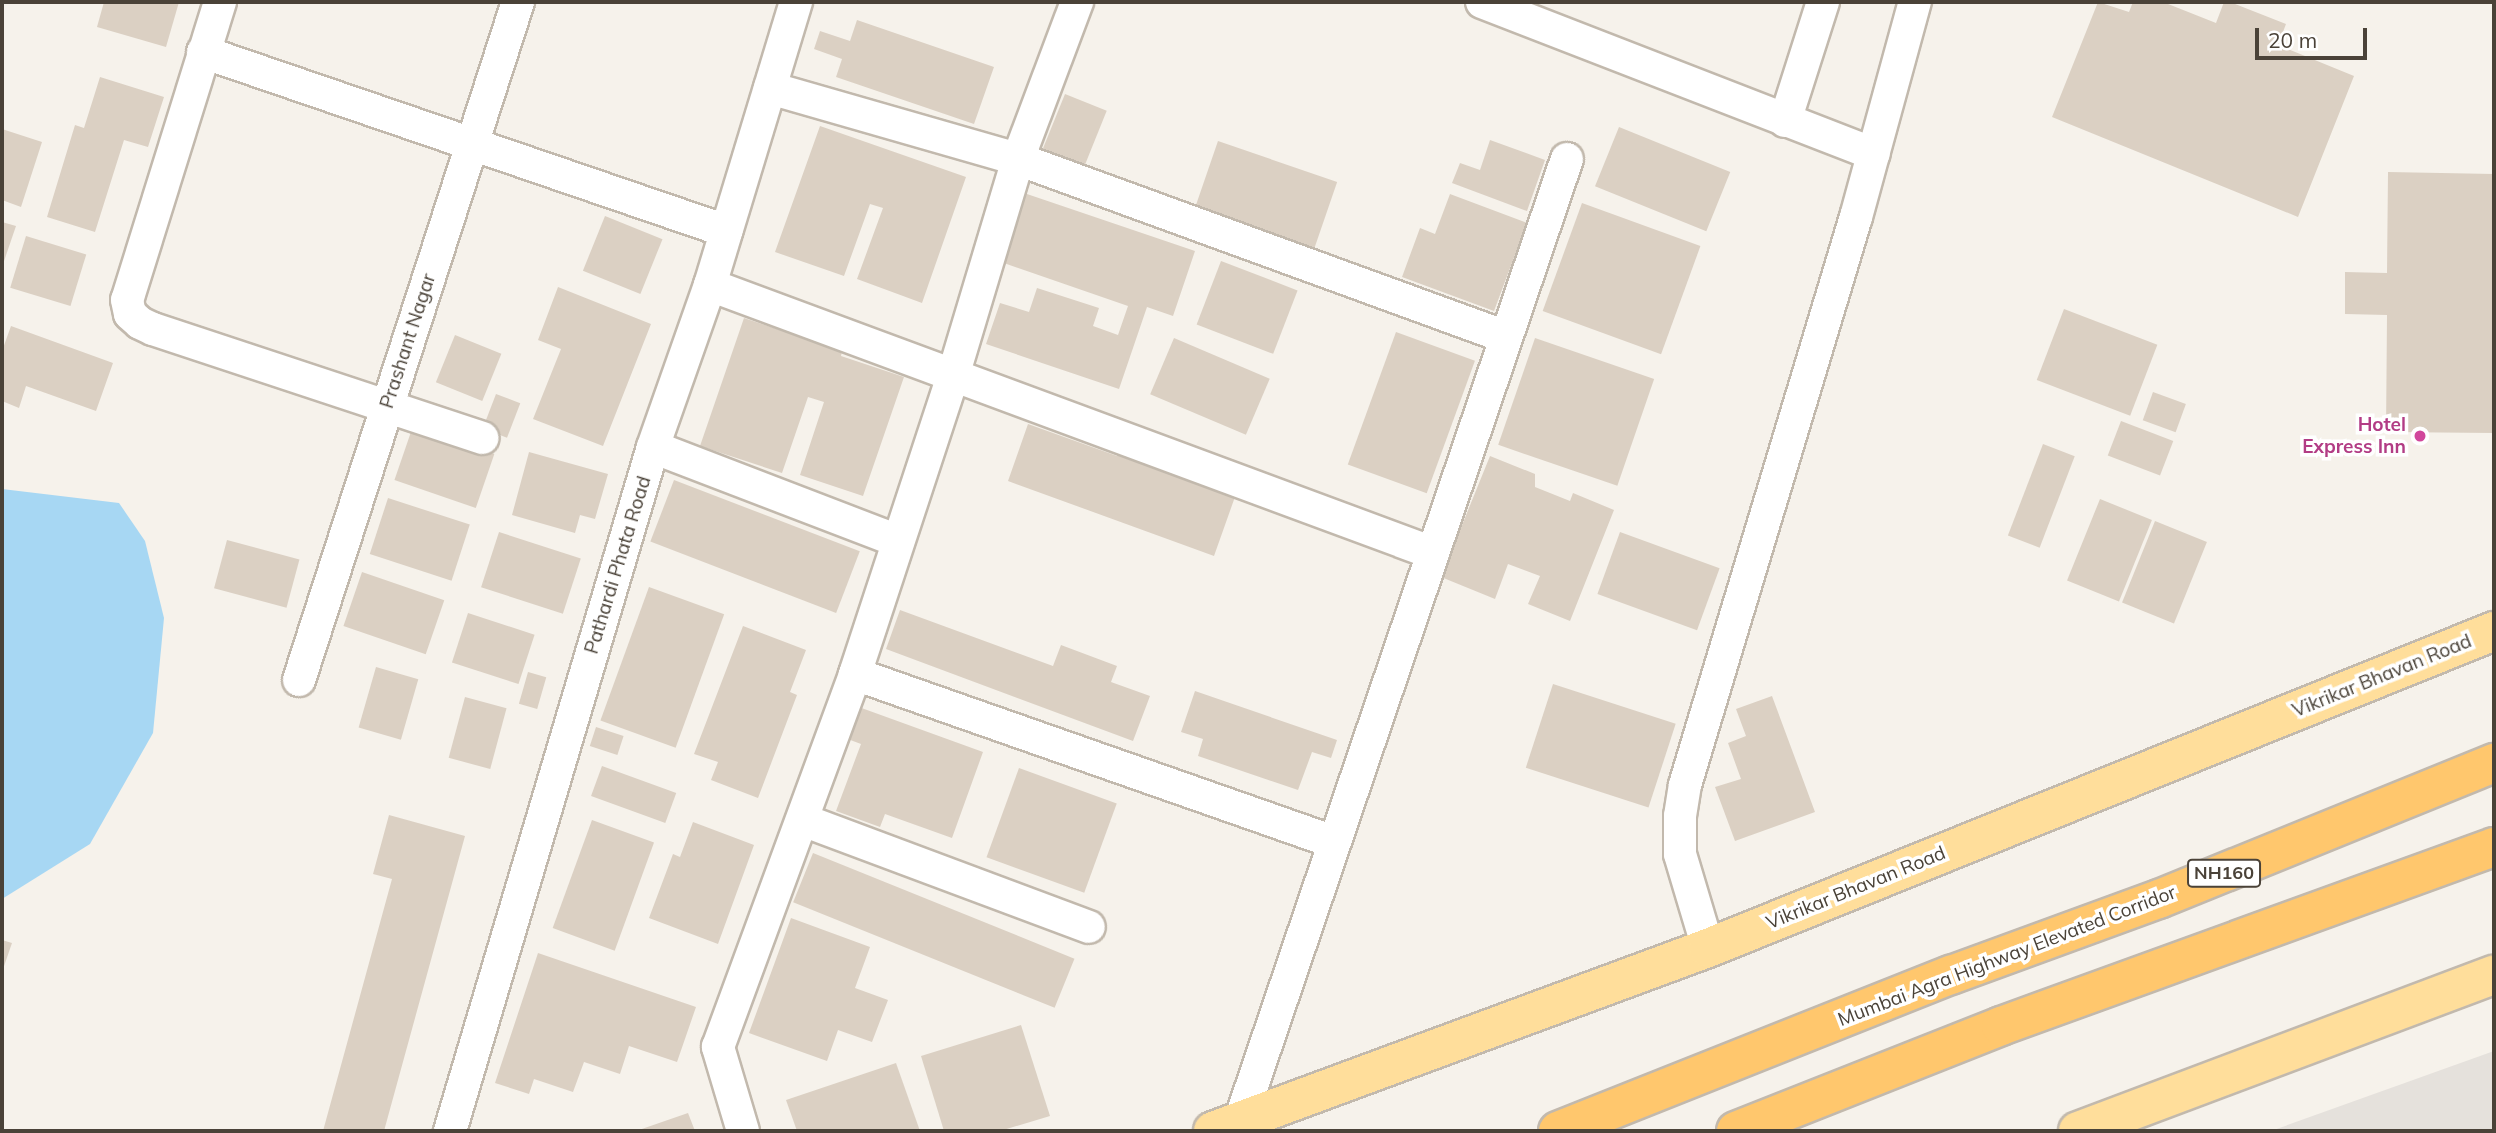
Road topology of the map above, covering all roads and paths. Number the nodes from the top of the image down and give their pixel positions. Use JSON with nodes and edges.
{"nodes":[{"id":1,"x":220,"y":2,"type":"edge"},
{"id":2,"x":518,"y":2,"type":"edge"},
{"id":3,"x":796,"y":2,"type":"edge"},
{"id":4,"x":1077,"y":2,"type":"edge"},
{"id":5,"x":1482,"y":2,"type":"edge"},
{"id":6,"x":1822,"y":2,"type":"edge"},
{"id":7,"x":1915,"y":2,"type":"edge"},
{"id":8,"x":203,"y":52,"type":"junction"},
{"id":9,"x":770,"y":88,"type":"junction"},
{"id":10,"x":1785,"y":121,"type":"junction"},
{"id":11,"x":472,"y":144,"type":"junction"},
{"id":12,"x":1873,"y":154,"type":"junction"},
{"id":13,"x":1018,"y":159,"type":"junction"},
{"id":14,"x":1567,"y":159,"type":"dead end"},
{"id":15,"x":726,"y":231,"type":"junction"},
{"id":16,"x":710,"y":285,"type":"junction"},
{"id":17,"x":1506,"y":337,"type":"junction"},
{"id":18,"x":953,"y":376,"type":"junction"},
{"id":19,"x":386,"y":408,"type":"junction"},
{"id":20,"x":482,"y":438,"type":"dead end"},
{"id":21,"x":653,"y":447,"type":"junction"},
{"id":22,"x":898,"y":541,"type":"junction"},
{"id":23,"x":1433,"y":553,"type":"junction"},
{"id":24,"x":2494,"y":631,"type":"edge"},
{"id":25,"x":855,"y":674,"type":"junction"},
{"id":26,"x":299,"y":680,"type":"dead end"},
{"id":27,"x":2494,"y":763,"type":"edge"},
{"id":28,"x":803,"y":820,"type":"junction"},
{"id":29,"x":1334,"y":842,"type":"junction"},
{"id":30,"x":2494,"y":847,"type":"edge"},
{"id":31,"x":1088,"y":927,"type":"dead end"},
{"id":32,"x":1708,"y":948,"type":"junction"},
{"id":33,"x":2494,"y":975,"type":"edge"},
{"id":34,"x":1226,"y":1126,"type":"edge"},
{"id":35,"x":450,"y":1131,"type":"edge"},
{"id":36,"x":743,"y":1131,"type":"edge"},
{"id":37,"x":1558,"y":1131,"type":"edge"},
{"id":38,"x":1736,"y":1131,"type":"edge"},
{"id":39,"x":2078,"y":1131,"type":"edge"}],
"edges":[{"from":1,"to":8,"type":"street"},
{"from":2,"to":11,"type":"street","name":"Prashant Nagar"},
{"from":3,"to":9,"type":"street","name":"Pathardi Phata Road"},
{"from":4,"to":13,"type":"street"},
{"from":5,"to":10,"type":"street"},
{"from":6,"to":10,"type":"street"},
{"from":7,"to":12,"type":"street"},
{"from":8,"to":11,"type":"street"},
{"from":8,"to":19,"type":"street"},
{"from":9,"to":13,"type":"street"},
{"from":9,"to":15,"type":"street","name":"Pathardi Phata Road"},
{"from":10,"to":12,"type":"street"},
{"from":11,"to":15,"type":"street"},
{"from":11,"to":19,"type":"street","name":"Prashant Nagar"},
{"from":12,"to":32,"type":"street"},
{"from":13,"to":17,"type":"street"},
{"from":13,"to":18,"type":"street"},
{"from":14,"to":17,"type":"street"},
{"from":15,"to":16,"type":"street","name":"Pathardi Phata Road"},
{"from":16,"to":18,"type":"street"},
{"from":16,"to":21,"type":"street","name":"Pathardi Phata Road"},
{"from":17,"to":23,"type":"street"},
{"from":18,"to":22,"type":"street"},
{"from":18,"to":23,"type":"street"},
{"from":19,"to":20,"type":"street"},
{"from":19,"to":26,"type":"street","name":"Prashant Nagar"},
{"from":21,"to":22,"type":"street"},
{"from":21,"to":35,"type":"street","name":"Pathardi Phata Road"},
{"from":22,"to":25,"type":"street"},
{"from":23,"to":29,"type":"street"},
{"from":24,"to":32,"type":"main road","name":"Vikrikar Bhavan Road"},
{"from":25,"to":28,"type":"street"},
{"from":25,"to":29,"type":"street"},
{"from":27,"to":37,"type":"highway","name":"Mumbai Agra Highway Elevated Corridor","number":"NH160"},
{"from":28,"to":31,"type":"street"},
{"from":28,"to":36,"type":"street"},
{"from":29,"to":34,"type":"street"},
{"from":30,"to":38,"type":"highway"},
{"from":32,"to":34,"type":"main road","name":"Vikrikar Bhavan Road"},
{"from":33,"to":39,"type":"main road"}]}
